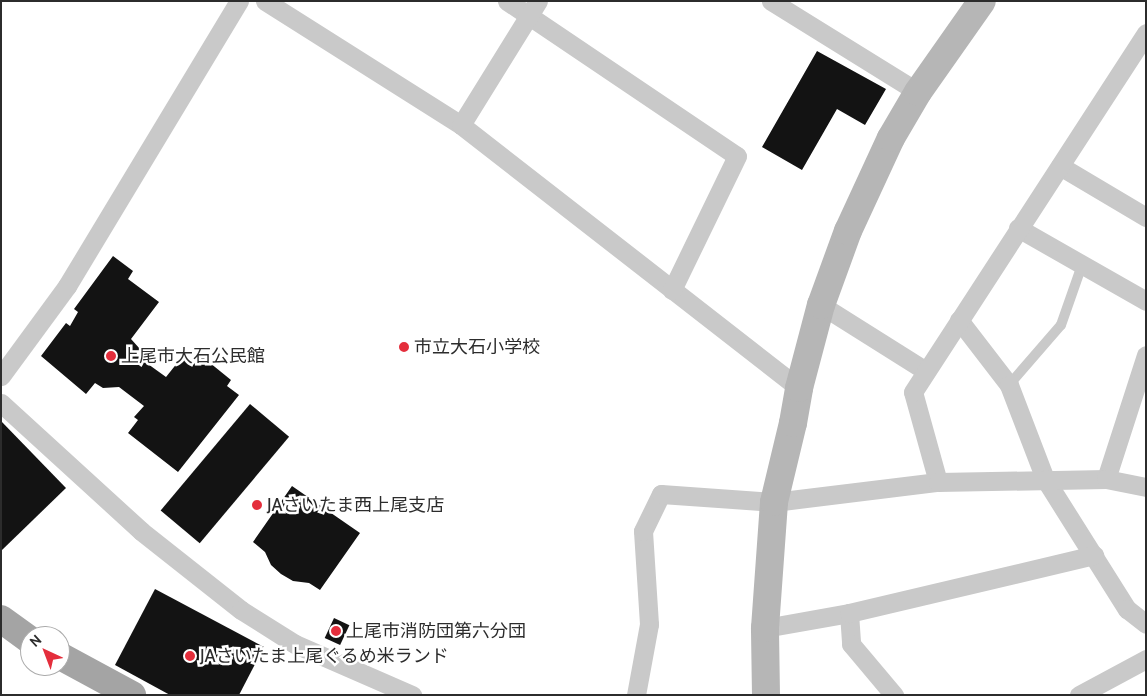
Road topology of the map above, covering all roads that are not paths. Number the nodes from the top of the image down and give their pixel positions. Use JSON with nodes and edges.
{"nodes":[{"id":1,"x":238,"y":1,"type":"edge"},
{"id":2,"x":265,"y":1,"type":"edge"},
{"id":3,"x":507,"y":1,"type":"edge"},
{"id":4,"x":771,"y":1,"type":"edge"},
{"id":5,"x":982,"y":1,"type":"edge"},
{"id":6,"x":534,"y":8,"type":"edge"},
{"id":7,"x":1146,"y":33,"type":"edge"},
{"id":8,"x":918,"y":92,"type":"junction"},
{"id":9,"x":462,"y":125,"type":"junction"},
{"id":10,"x":1060,"y":166,"type":"junction"},
{"id":11,"x":1146,"y":217,"type":"edge"},
{"id":12,"x":1018,"y":228,"type":"junction"},
{"id":13,"x":1082,"y":265,"type":"junction"},
{"id":14,"x":672,"y":290,"type":"junction"},
{"id":15,"x":1146,"y":301,"type":"edge"},
{"id":16,"x":821,"y":305,"type":"junction"},
{"id":17,"x":959,"y":320,"type":"junction"},
{"id":18,"x":1146,"y":355,"type":"edge"},
{"id":19,"x":926,"y":371,"type":"junction"},
{"id":20,"x":1,"y":376,"type":"edge"},
{"id":21,"x":1009,"y":385,"type":"junction"},
{"id":22,"x":799,"y":388,"type":"junction"},
{"id":23,"x":1,"y":403,"type":"edge"},
{"id":24,"x":1044,"y":479,"type":"junction"},
{"id":25,"x":1106,"y":479,"type":"junction"},
{"id":26,"x":938,"y":482,"type":"junction"},
{"id":27,"x":1146,"y":487,"type":"edge"},
{"id":28,"x":774,"y":502,"type":"junction"},
{"id":29,"x":1094,"y":555,"type":"junction"},
{"id":30,"x":849,"y":613,"type":"junction"},
{"id":31,"x":1,"y":619,"type":"edge"},
{"id":32,"x":1146,"y":624,"type":"edge"},
{"id":33,"x":765,"y":628,"type":"junction"},
{"id":34,"x":20,"y":633,"type":"edge"},
{"id":35,"x":1146,"y":658,"type":"edge"},
{"id":36,"x":70,"y":661,"type":"edge"},
{"id":37,"x":132,"y":695,"type":"edge"},
{"id":38,"x":412,"y":695,"type":"edge"},
{"id":39,"x":636,"y":695,"type":"edge"},
{"id":40,"x":766,"y":695,"type":"edge"},
{"id":41,"x":894,"y":695,"type":"edge"},
{"id":42,"x":1079,"y":695,"type":"edge"}],
"edges":[{"from":1,"to":20,"type":"street"},
{"from":2,"to":9,"type":"street"},
{"from":3,"to":6,"type":"street"},
{"from":4,"to":8,"type":"street"},
{"from":5,"to":8,"type":"street"},
{"from":6,"to":9,"type":"street"},
{"from":6,"to":14,"type":"street"},
{"from":7,"to":10,"type":"street"},
{"from":8,"to":16,"type":"street"},
{"from":9,"to":14,"type":"street"},
{"from":10,"to":11,"type":"street"},
{"from":10,"to":12,"type":"street"},
{"from":12,"to":13,"type":"street"},
{"from":12,"to":17,"type":"street"},
{"from":13,"to":15,"type":"street"},
{"from":13,"to":21,"type":"lane"},
{"from":14,"to":22,"type":"street"},
{"from":16,"to":19,"type":"street"},
{"from":16,"to":22,"type":"street"},
{"from":17,"to":19,"type":"street"},
{"from":17,"to":21,"type":"street"},
{"from":18,"to":25,"type":"street"},
{"from":19,"to":26,"type":"street"},
{"from":21,"to":24,"type":"street"},
{"from":22,"to":28,"type":"street"},
{"from":23,"to":38,"type":"street"},
{"from":24,"to":25,"type":"street"},
{"from":24,"to":26,"type":"street"},
{"from":24,"to":29,"type":"street"},
{"from":25,"to":27,"type":"street"},
{"from":26,"to":28,"type":"street"},
{"from":28,"to":33,"type":"street"},
{"from":28,"to":39,"type":"street"},
{"from":29,"to":30,"type":"street"},
{"from":29,"to":32,"type":"street"},
{"from":30,"to":33,"type":"street"},
{"from":30,"to":41,"type":"street"},
{"from":31,"to":34,"type":"main road"},
{"from":33,"to":40,"type":"street"},
{"from":35,"to":42,"type":"street"},
{"from":36,"to":37,"type":"main road"}]}
